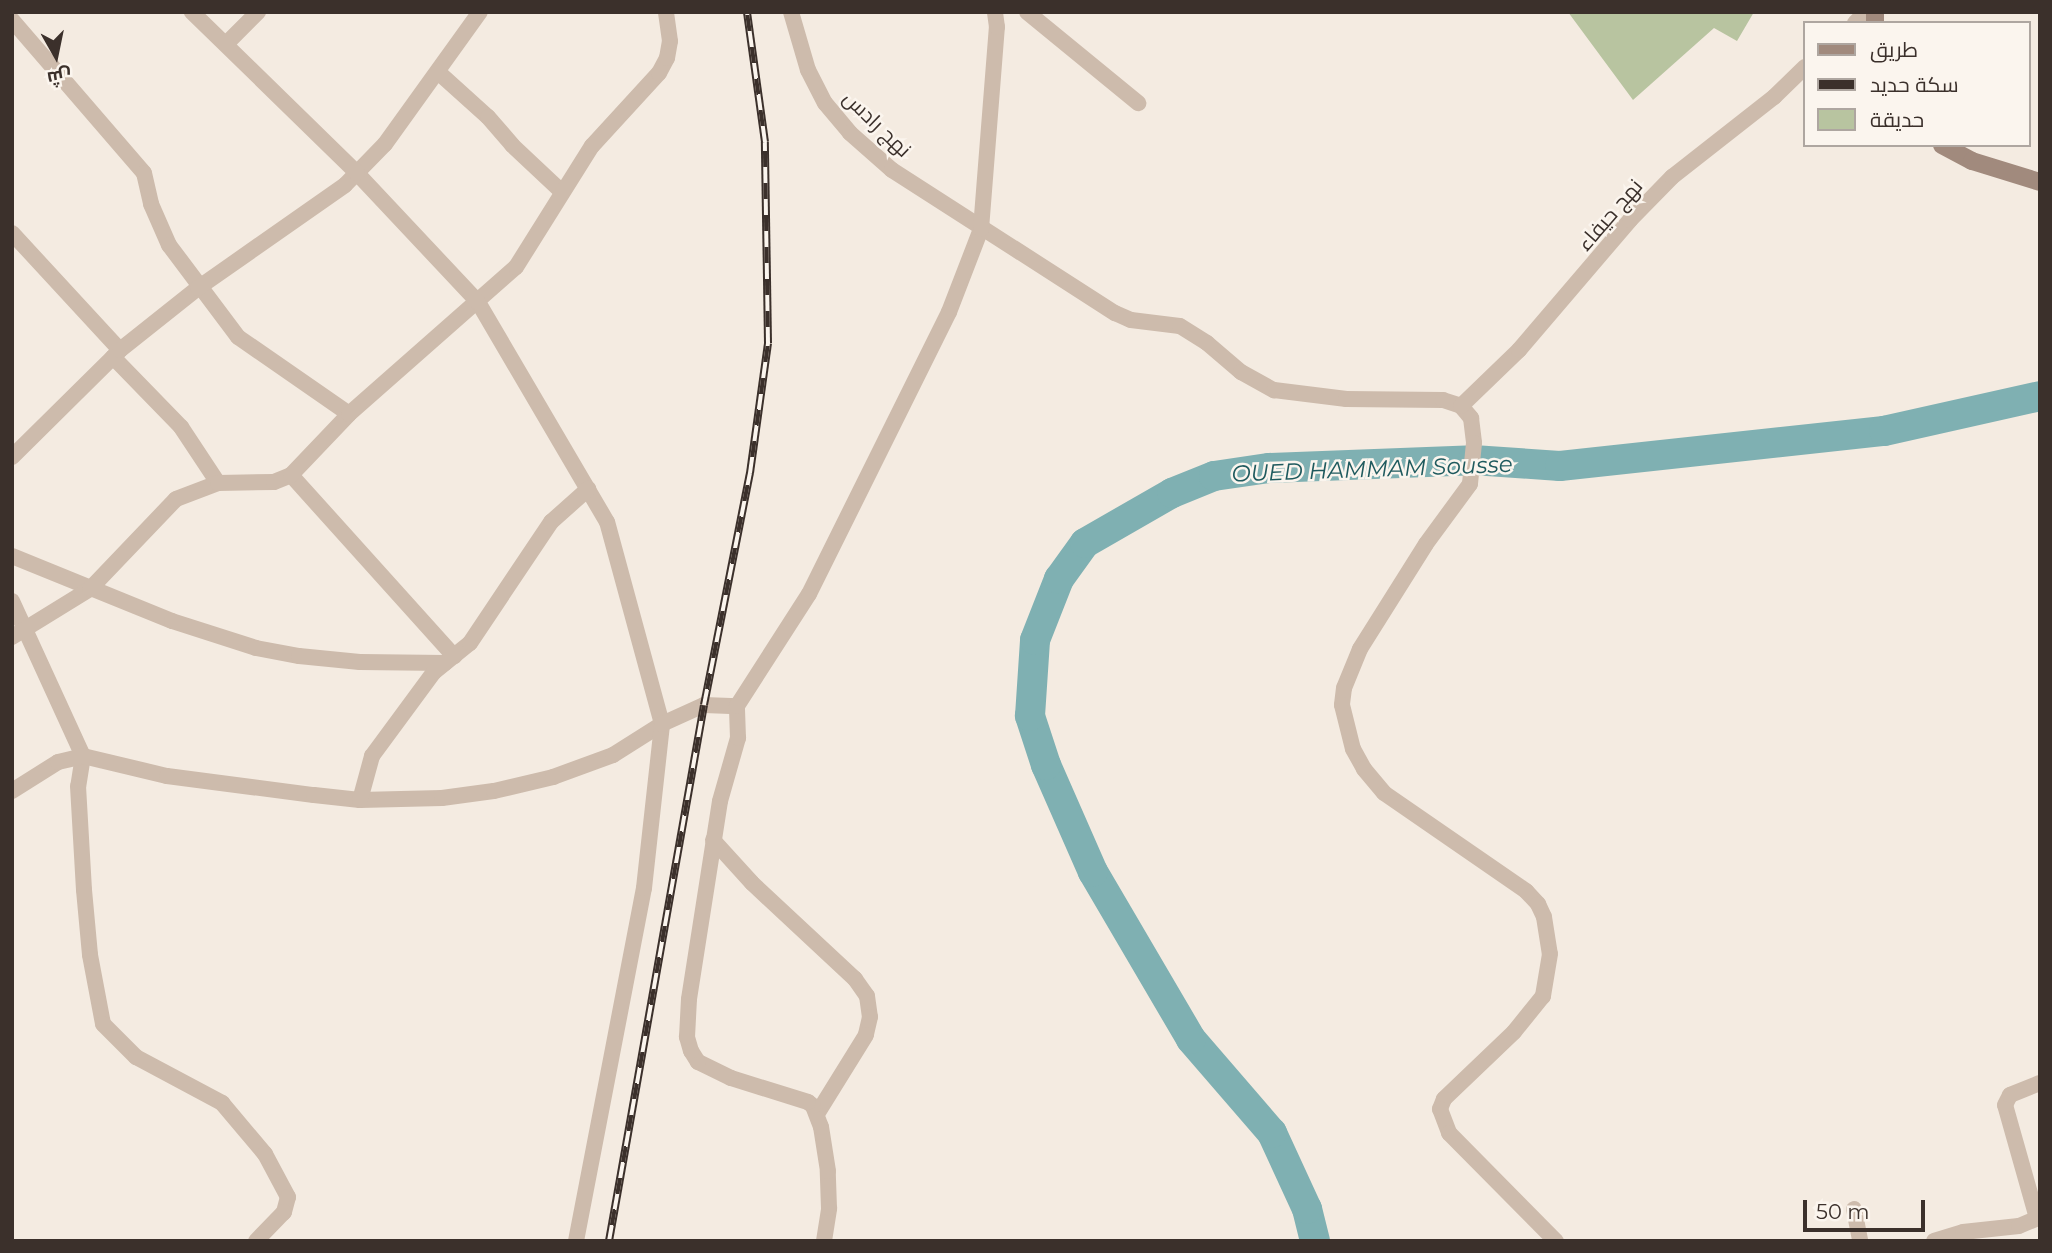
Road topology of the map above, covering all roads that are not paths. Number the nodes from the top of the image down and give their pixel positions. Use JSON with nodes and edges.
{"nodes":[{"id":1,"x":192,"y":12,"type":"edge"},
{"id":2,"x":258,"y":12,"type":"edge"},
{"id":3,"x":480,"y":12,"type":"edge"},
{"id":4,"x":666,"y":12,"type":"edge"},
{"id":5,"x":791,"y":12,"type":"edge"},
{"id":6,"x":995,"y":12,"type":"edge"},
{"id":7,"x":1027,"y":12,"type":"edge"},
{"id":8,"x":12,"y":20,"type":"edge"},
{"id":9,"x":227,"y":43,"type":"junction"},
{"id":10,"x":1804,"y":68,"type":"edge"},
{"id":11,"x":438,"y":72,"type":"junction"},
{"id":12,"x":1138,"y":103,"type":"dead end"},
{"id":13,"x":1946,"y":147,"type":"edge"},
{"id":14,"x":357,"y":173,"type":"junction"},
{"id":15,"x":2040,"y":182,"type":"edge"},
{"id":16,"x":562,"y":192,"type":"junction"},
{"id":17,"x":981,"y":229,"type":"junction"},
{"id":18,"x":12,"y":233,"type":"edge"},
{"id":19,"x":198,"y":288,"type":"junction"},
{"id":20,"x":478,"y":302,"type":"junction"},
{"id":21,"x":117,"y":354,"type":"junction"},
{"id":22,"x":1461,"y":406,"type":"junction"},
{"id":23,"x":349,"y":414,"type":"junction"},
{"id":24,"x":13,"y":453,"type":"edge"},
{"id":25,"x":291,"y":475,"type":"junction"},
{"id":26,"x":218,"y":483,"type":"junction"},
{"id":27,"x":588,"y":489,"type":"junction"},
{"id":28,"x":12,"y":556,"type":"edge"},
{"id":29,"x":90,"y":589,"type":"junction"},
{"id":30,"x":12,"y":601,"type":"edge"},
{"id":31,"x":19,"y":633,"type":"edge"},
{"id":32,"x":449,"y":660,"type":"junction"},
{"id":33,"x":737,"y":706,"type":"junction"},
{"id":34,"x":662,"y":724,"type":"junction"},
{"id":35,"x":83,"y":756,"type":"junction"},
{"id":36,"x":12,"y":790,"type":"edge"},
{"id":37,"x":360,"y":800,"type":"junction"},
{"id":38,"x":713,"y":840,"type":"junction"},
{"id":39,"x":2040,"y":1083,"type":"edge"},
{"id":40,"x":817,"y":1114,"type":"junction"},
{"id":41,"x":1854,"y":1209,"type":"dead end"},
{"id":42,"x":2038,"y":1217,"type":"edge"},
{"id":43,"x":256,"y":1241,"type":"edge"},
{"id":44,"x":576,"y":1241,"type":"edge"},
{"id":45,"x":824,"y":1241,"type":"edge"},
{"id":46,"x":1556,"y":1241,"type":"edge"},
{"id":47,"x":1860,"y":1241,"type":"edge"},
{"id":48,"x":1934,"y":1241,"type":"edge"}],
"edges":[{"from":1,"to":9,"type":"street"},
{"from":2,"to":9,"type":"street"},
{"from":3,"to":11,"type":"street"},
{"from":4,"to":16,"type":"street"},
{"from":5,"to":17,"type":"street","name":"نهج رادس"},
{"from":6,"to":17,"type":"street"},
{"from":7,"to":12,"type":"street"},
{"from":8,"to":19,"type":"street"},
{"from":9,"to":14,"type":"street"},
{"from":10,"to":22,"type":"street","name":"نهج حيفاء"},
{"from":11,"to":14,"type":"street"},
{"from":11,"to":16,"type":"street"},
{"from":13,"to":15,"type":"street"},
{"from":14,"to":19,"type":"street"},
{"from":14,"to":20,"type":"street"},
{"from":16,"to":20,"type":"street"},
{"from":17,"to":22,"type":"street","name":"نهج رادس"},
{"from":17,"to":33,"type":"street"},
{"from":18,"to":21,"type":"street"},
{"from":19,"to":21,"type":"street"},
{"from":19,"to":23,"type":"street"},
{"from":20,"to":23,"type":"street"},
{"from":20,"to":27,"type":"street"},
{"from":21,"to":24,"type":"street"},
{"from":21,"to":26,"type":"street"},
{"from":22,"to":46,"type":"street"},
{"from":23,"to":25,"type":"street"},
{"from":25,"to":26,"type":"street"},
{"from":25,"to":32,"type":"street"},
{"from":26,"to":29,"type":"street"},
{"from":27,"to":32,"type":"street"},
{"from":27,"to":34,"type":"street"},
{"from":28,"to":29,"type":"street"},
{"from":29,"to":31,"type":"street"},
{"from":29,"to":32,"type":"street"},
{"from":30,"to":31,"type":"street"},
{"from":31,"to":35,"type":"street"},
{"from":32,"to":37,"type":"street"},
{"from":33,"to":34,"type":"street"},
{"from":33,"to":38,"type":"street"},
{"from":34,"to":37,"type":"street"},
{"from":34,"to":44,"type":"street"},
{"from":35,"to":36,"type":"street"},
{"from":35,"to":37,"type":"street"},
{"from":35,"to":43,"type":"street"},
{"from":38,"to":40,"type":"street"},
{"from":38,"to":40,"type":"street"},
{"from":39,"to":42,"type":"street"},
{"from":40,"to":45,"type":"street"},
{"from":41,"to":47,"type":"street"},
{"from":42,"to":48,"type":"street"}]}
